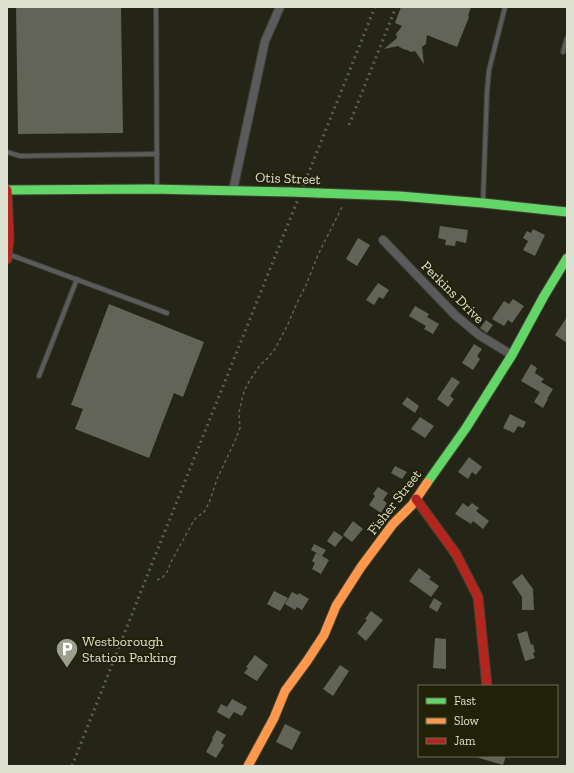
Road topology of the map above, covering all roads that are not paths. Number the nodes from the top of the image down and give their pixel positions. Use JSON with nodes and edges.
{"nodes":[{"id":1,"x":156,"y":7,"type":"edge"},
{"id":2,"x":280,"y":7,"type":"edge"},
{"id":3,"x":505,"y":7,"type":"edge"},
{"id":4,"x":567,"y":38,"type":"edge"},
{"id":5,"x":563,"y":52,"type":"dead end"},
{"id":6,"x":7,"y":152,"type":"edge"},
{"id":7,"x":157,"y":154,"type":"junction"},
{"id":8,"x":157,"y":189,"type":"junction"},
{"id":9,"x":7,"y":190,"type":"edge"},
{"id":10,"x":233,"y":190,"type":"junction"},
{"id":11,"x":483,"y":202,"type":"junction"},
{"id":12,"x":567,"y":212,"type":"edge"},
{"id":13,"x":383,"y":240,"type":"dead end"},
{"id":14,"x":7,"y":256,"type":"edge"},
{"id":15,"x":567,"y":258,"type":"edge"},
{"id":16,"x":77,"y":279,"type":"junction"},
{"id":17,"x":167,"y":313,"type":"dead end"},
{"id":18,"x":512,"y":355,"type":"junction"},
{"id":19,"x":39,"y":376,"type":"dead end"},
{"id":20,"x":416,"y":499,"type":"junction"},
{"id":21,"x":487,"y":685,"type":"edge"},
{"id":22,"x":248,"y":766,"type":"edge"}],
"edges":[{"from":1,"to":7,"type":"lane"},
{"from":2,"to":10,"type":"street"},
{"from":3,"to":11,"type":"lane"},
{"from":4,"to":5,"type":"lane"},
{"from":6,"to":7,"type":"lane"},
{"from":7,"to":8,"type":"lane"},
{"from":8,"to":9,"type":"street","name":"Otis Street"},
{"from":8,"to":10,"type":"street","name":"Otis Street"},
{"from":9,"to":14,"type":"street"},
{"from":10,"to":11,"type":"street","name":"Otis Street","bridge":true},
{"from":11,"to":12,"type":"street","name":"Otis Street"},
{"from":13,"to":18,"type":"street","name":"Perkins Drive"},
{"from":14,"to":16,"type":"lane"},
{"from":15,"to":18,"type":"street","name":"Fisher Street"},
{"from":16,"to":17,"type":"lane"},
{"from":16,"to":19,"type":"lane"},
{"from":18,"to":20,"type":"street","name":"Fisher Street"},
{"from":20,"to":21,"type":"street"},
{"from":20,"to":22,"type":"street","name":"Fisher Street"}]}
